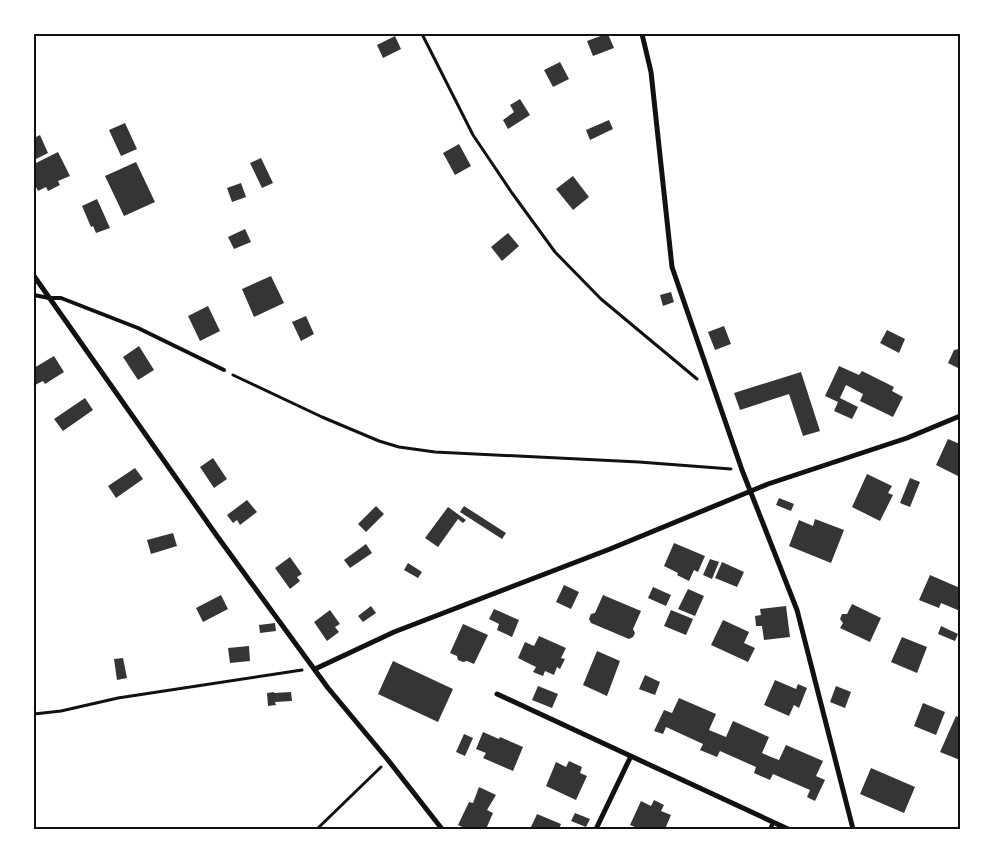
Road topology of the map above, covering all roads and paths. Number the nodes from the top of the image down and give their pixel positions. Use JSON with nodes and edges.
{"nodes":[{"id":1,"x":422,"y":34,"type":"edge"},
{"id":2,"x":642,"y":34,"type":"edge"},
{"id":3,"x":34,"y":276,"type":"edge"},
{"id":4,"x":34,"y":295,"type":"edge"},
{"id":5,"x":49,"y":298,"type":"junction"},
{"id":6,"x":224,"y":370,"type":"joint"},
{"id":7,"x":717,"y":394,"type":"junction"},
{"id":8,"x":960,"y":416,"type":"edge"},
{"id":9,"x":742,"y":470,"type":"junction"},
{"id":10,"x":750,"y":492,"type":"junction"},
{"id":11,"x":315,"y":668,"type":"junction"},
{"id":12,"x":497,"y":694,"type":"dead end"},
{"id":13,"x":34,"y":714,"type":"edge"},
{"id":14,"x":631,"y":756,"type":"junction"},
{"id":15,"x":388,"y":760,"type":"junction"},
{"id":16,"x":773,"y":823,"type":"junction"},
{"id":17,"x":317,"y":829,"type":"edge"},
{"id":18,"x":442,"y":829,"type":"edge"},
{"id":19,"x":596,"y":829,"type":"edge"},
{"id":20,"x":770,"y":829,"type":"edge"},
{"id":21,"x":788,"y":829,"type":"edge"},
{"id":22,"x":852,"y":829,"type":"edge"}],
"edges":[{"from":1,"to":7,"type":"path"},
{"from":2,"to":7,"type":"street"},
{"from":3,"to":5,"type":"street"},
{"from":4,"to":5,"type":"lane"},
{"from":5,"to":6,"type":"lane"},
{"from":5,"to":11,"type":"street"},
{"from":6,"to":9,"type":"path"},
{"from":7,"to":9,"type":"street"},
{"from":8,"to":10,"type":"street"},
{"from":9,"to":10,"type":"street"},
{"from":10,"to":11,"type":"street"},
{"from":10,"to":22,"type":"street"},
{"from":11,"to":13,"type":"path"},
{"from":11,"to":15,"type":"street"},
{"from":12,"to":14,"type":"street"},
{"from":14,"to":16,"type":"street"},
{"from":14,"to":19,"type":"street"},
{"from":15,"to":17,"type":"path"},
{"from":15,"to":18,"type":"street"},
{"from":16,"to":20,"type":"lane"},
{"from":16,"to":21,"type":"street"}]}
